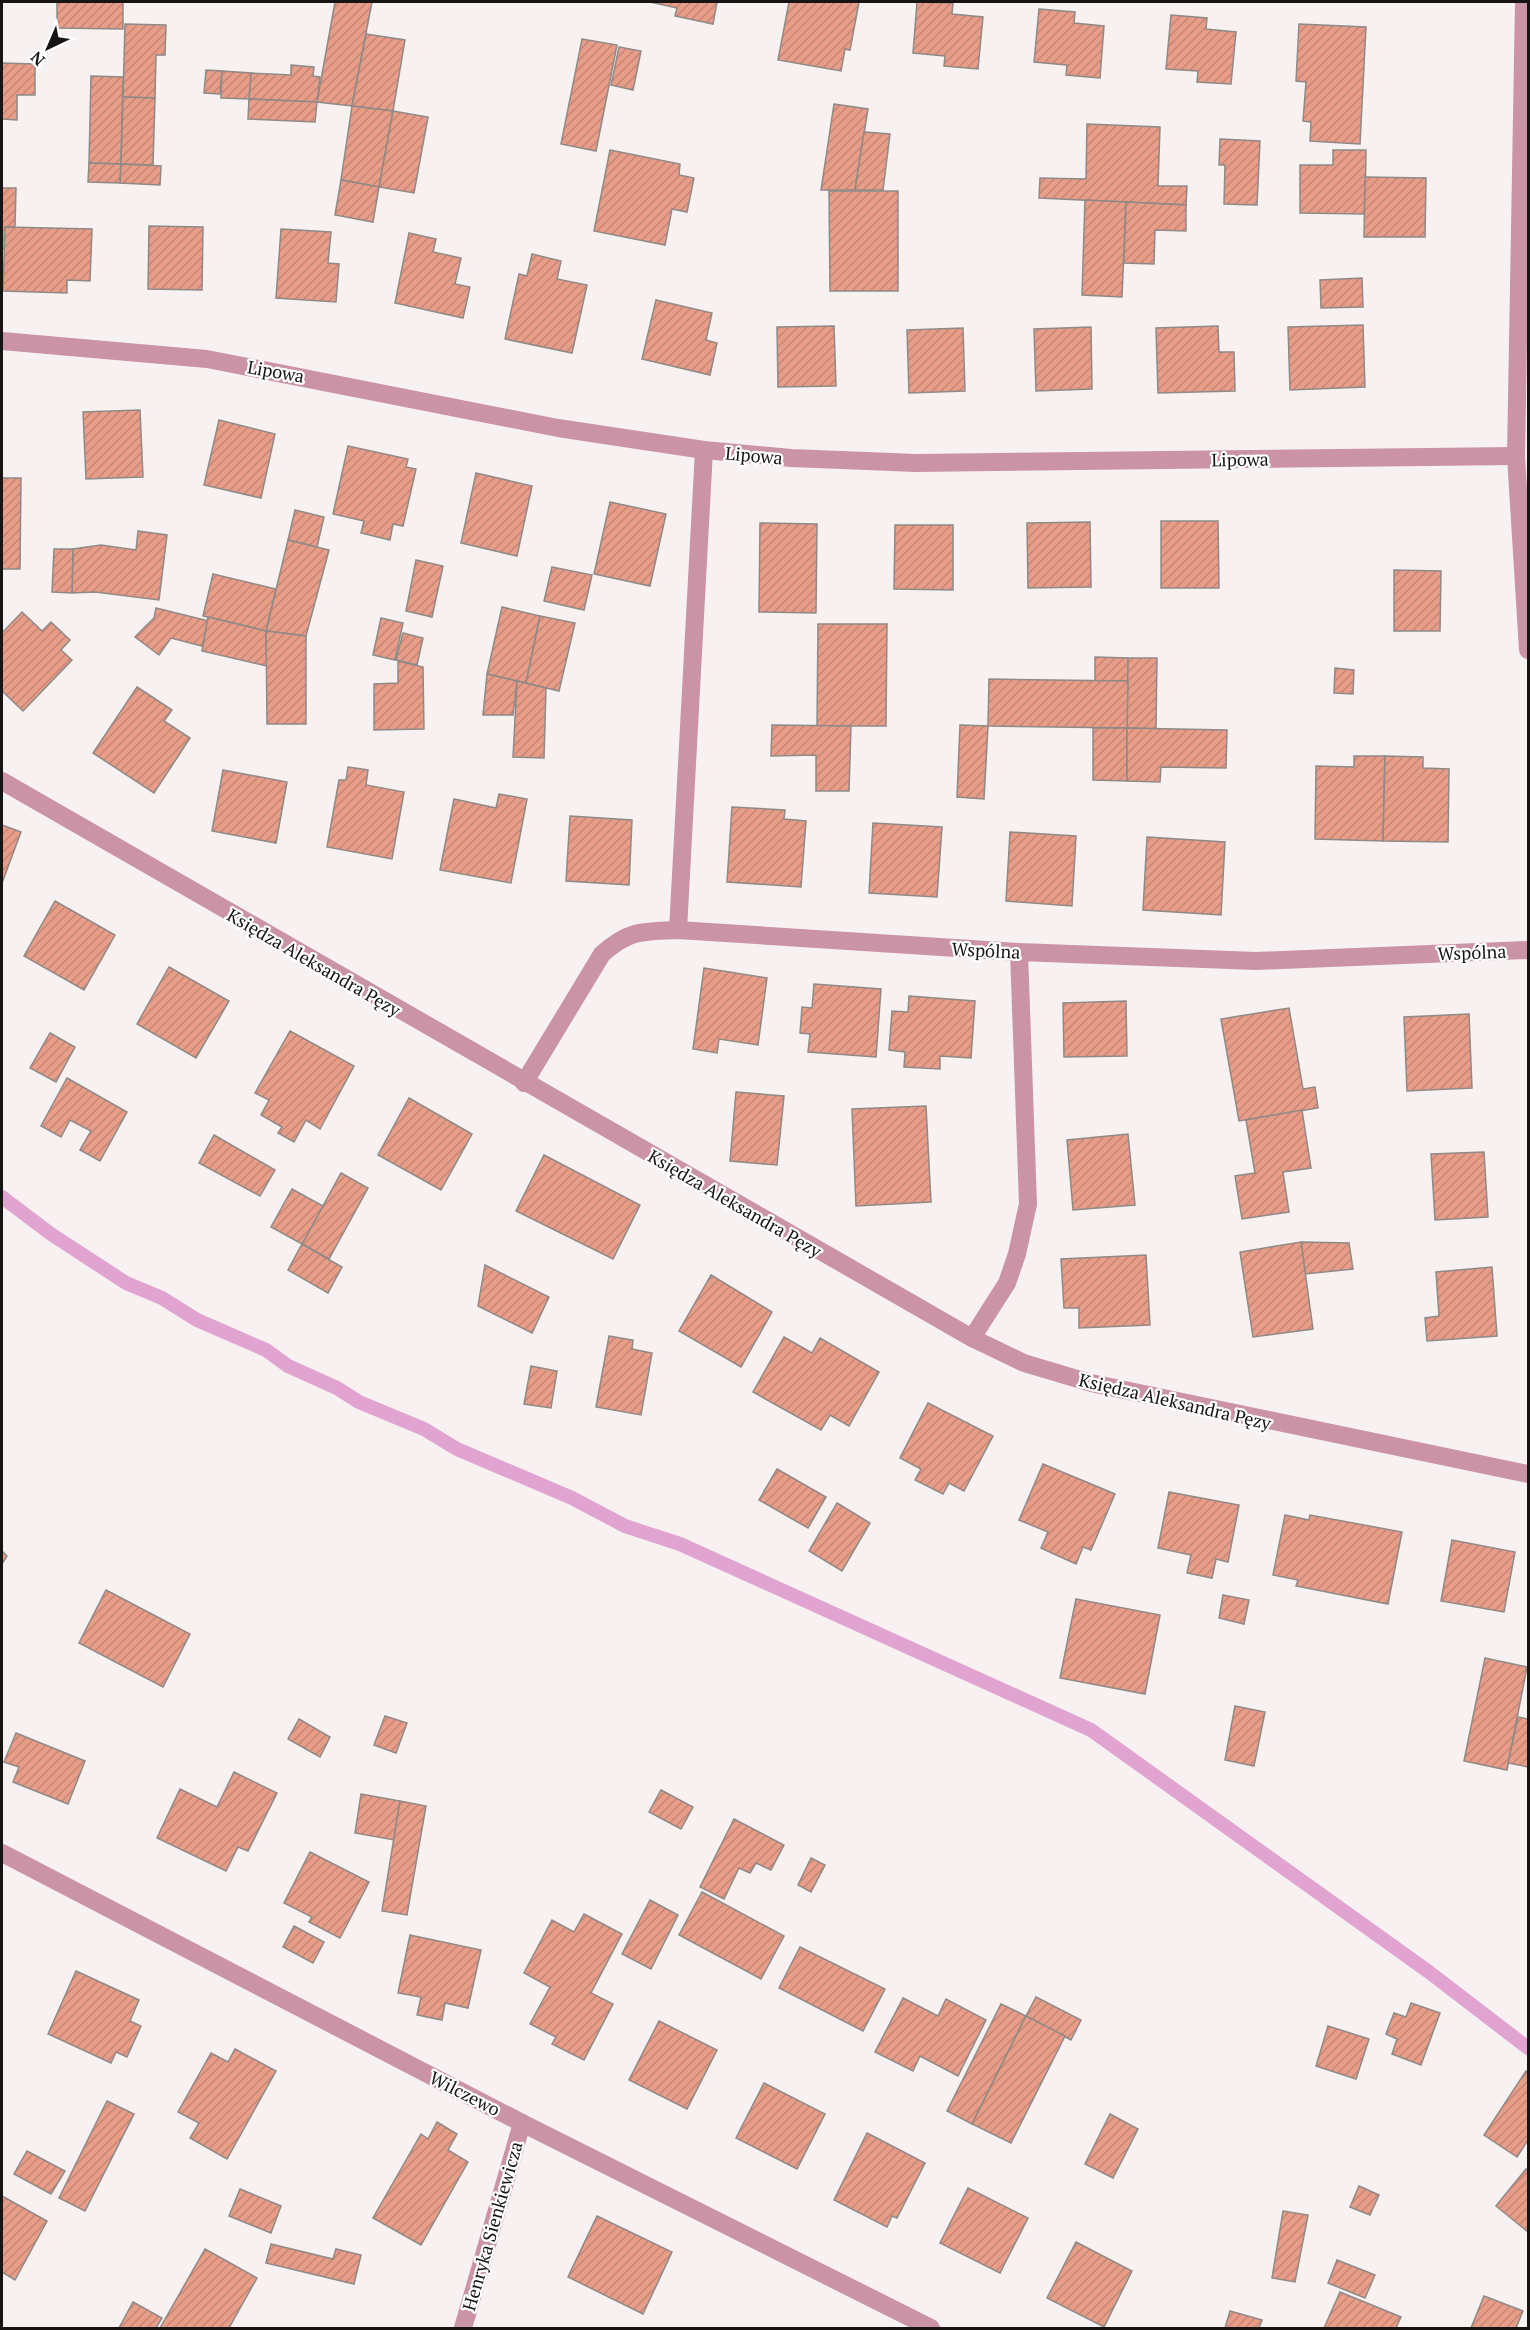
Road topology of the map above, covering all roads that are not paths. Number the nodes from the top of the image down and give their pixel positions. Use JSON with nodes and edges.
{"nodes":[{"id":1,"x":1524,"y":2,"type":"edge"},
{"id":2,"x":2,"y":341,"type":"edge"},
{"id":3,"x":704,"y":450,"type":"junction"},
{"id":4,"x":1516,"y":456,"type":"junction"},
{"id":5,"x":1528,"y":650,"type":"edge"},
{"id":6,"x":2,"y":781,"type":"edge"},
{"id":7,"x":678,"y":930,"type":"junction"},
{"id":8,"x":1528,"y":950,"type":"edge"},
{"id":9,"x":1019,"y":952,"type":"junction"},
{"id":10,"x":524,"y":1083,"type":"junction"},
{"id":11,"x":972,"y":1338,"type":"junction"},
{"id":12,"x":1528,"y":1474,"type":"edge"},
{"id":13,"x":2,"y":1853,"type":"edge"},
{"id":14,"x":522,"y":2123,"type":"junction"},
{"id":15,"x":463,"y":2328,"type":"edge"},
{"id":16,"x":931,"y":2328,"type":"edge"}],
"edges":[{"from":1,"to":4,"type":"street"},
{"from":2,"to":3,"type":"street","name":"Lipowa"},
{"from":3,"to":4,"type":"street","name":"Lipowa"},
{"from":3,"to":7,"type":"street"},
{"from":4,"to":5,"type":"street"},
{"from":6,"to":10,"type":"street","name":"Księdza Aleksandra Pęzy"},
{"from":7,"to":9,"type":"street","name":"Wspólna"},
{"from":7,"to":10,"type":"street","name":"Wspólna"},
{"from":8,"to":9,"type":"street","name":"Wspólna"},
{"from":9,"to":11,"type":"street"},
{"from":10,"to":11,"type":"street","name":"Księdza Aleksandra Pęzy"},
{"from":11,"to":12,"type":"street","name":"Księdza Aleksandra Pęzy"},
{"from":13,"to":14,"type":"street","name":"Wilczewo"},
{"from":14,"to":15,"type":"street","name":"Henryka Sienkiewicza"},
{"from":14,"to":16,"type":"street","name":"Wilczewo"}]}
